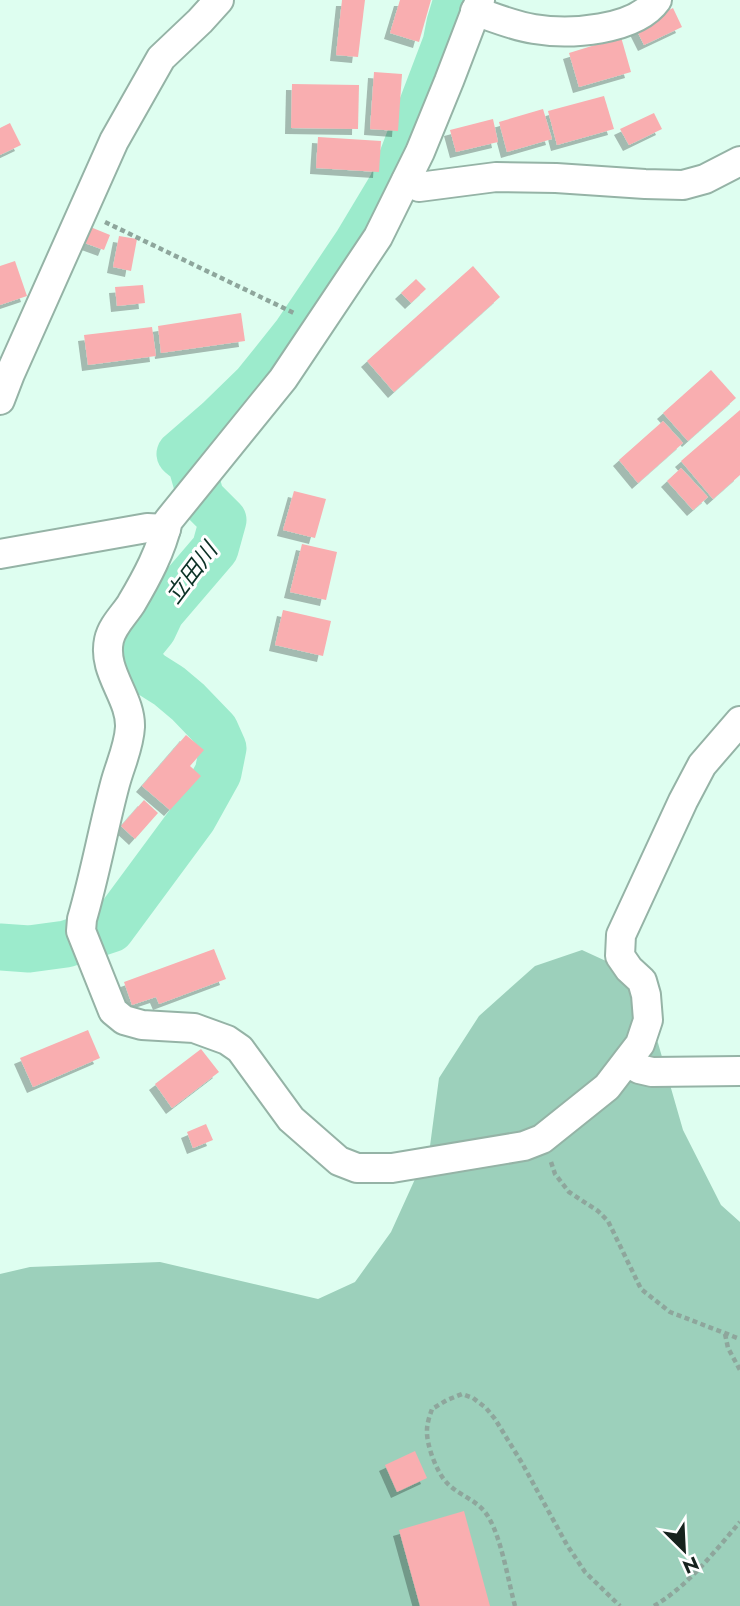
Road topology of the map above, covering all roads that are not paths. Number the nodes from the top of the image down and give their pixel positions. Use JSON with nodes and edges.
{"nodes":[{"id":1,"x":219,"y":0,"type":"edge"},
{"id":2,"x":657,"y":0,"type":"edge"},
{"id":3,"x":478,"y":6,"type":"edge"},
{"id":4,"x":740,"y":161,"type":"edge"},
{"id":5,"x":405,"y":181,"type":"junction"},
{"id":6,"x":0,"y":400,"type":"edge"},
{"id":7,"x":166,"y":529,"type":"junction"},
{"id":8,"x":0,"y":554,"type":"edge"},
{"id":9,"x":740,"y":721,"type":"edge"},
{"id":10,"x":627,"y":1062,"type":"junction"},
{"id":11,"x":740,"y":1071,"type":"edge"}],
"edges":[{"from":1,"to":6,"type":"street"},
{"from":2,"to":3,"type":"street"},
{"from":3,"to":5,"type":"street"},
{"from":4,"to":5,"type":"street"},
{"from":5,"to":7,"type":"street"},
{"from":7,"to":8,"type":"street"},
{"from":7,"to":10,"type":"street"},
{"from":9,"to":10,"type":"street"},
{"from":10,"to":11,"type":"street"}]}
